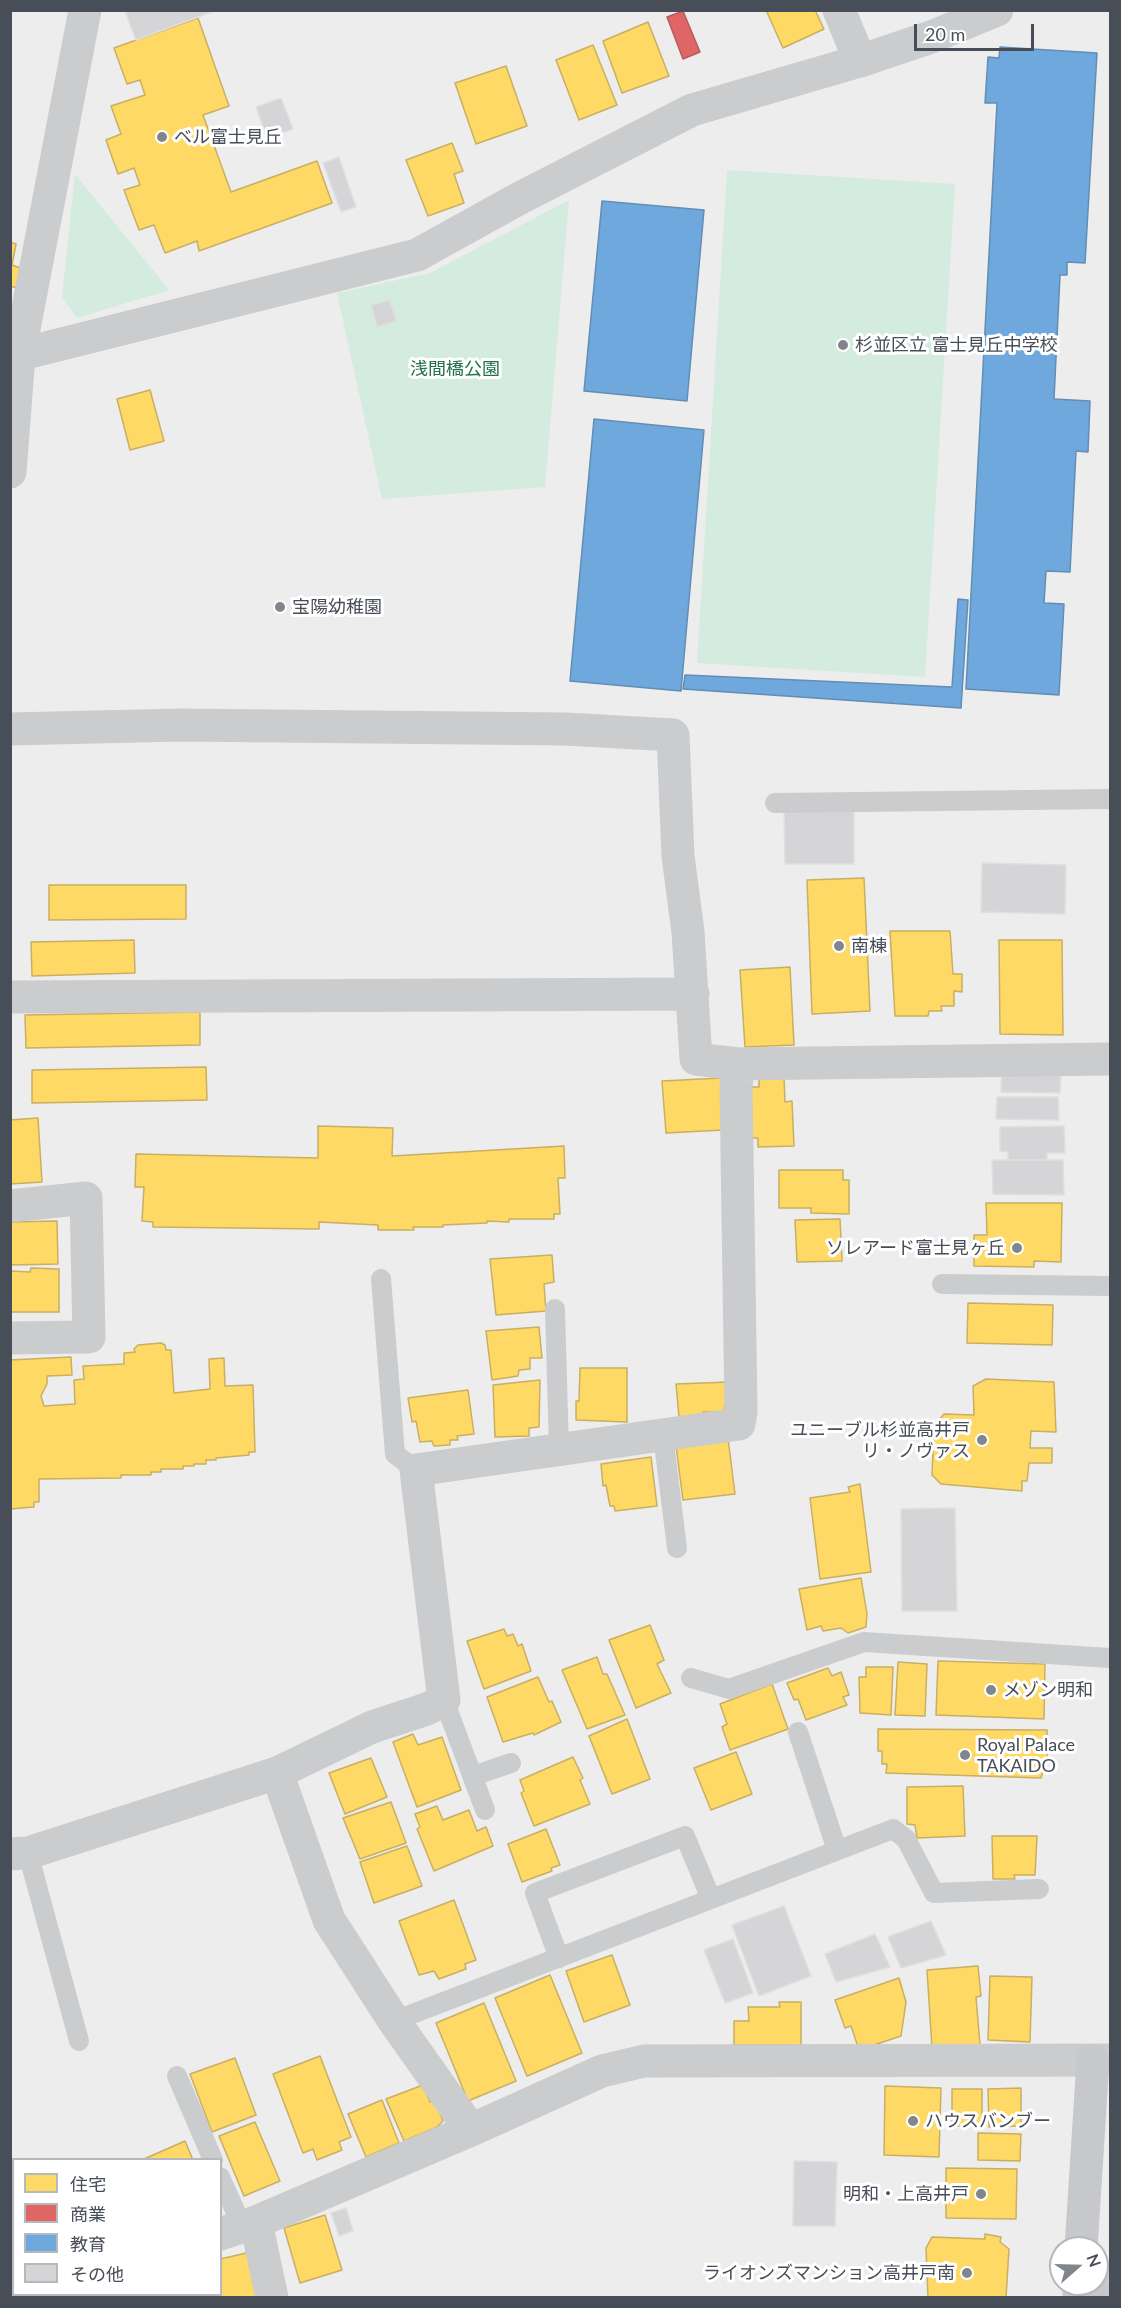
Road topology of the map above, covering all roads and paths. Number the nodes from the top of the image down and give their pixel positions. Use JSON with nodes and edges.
{"nodes":[{"id":1,"x":84,"y":10,"type":"edge"},
{"id":2,"x":839,"y":10,"type":"edge"},
{"id":3,"x":997,"y":10,"type":"edge"},
{"id":4,"x":860,"y":61,"type":"junction"},
{"id":5,"x":15,"y":356,"type":"edge"},
{"id":6,"x":10,"y":472,"type":"edge"},
{"id":7,"x":10,"y":729,"type":"edge"},
{"id":8,"x":1110,"y":799,"type":"edge"},
{"id":9,"x":775,"y":803,"type":"dead end"},
{"id":10,"x":693,"y":994,"type":"junction"},
{"id":11,"x":10,"y":997,"type":"edge"},
{"id":12,"x":1110,"y":1059,"type":"edge"},
{"id":13,"x":738,"y":1064,"type":"junction"},
{"id":14,"x":10,"y":1206,"type":"edge"},
{"id":15,"x":381,"y":1279,"type":"dead end"},
{"id":16,"x":942,"y":1284,"type":"dead end"},
{"id":17,"x":1110,"y":1286,"type":"edge"},
{"id":18,"x":555,"y":1310,"type":"dead end"},
{"id":19,"x":10,"y":1338,"type":"edge"},
{"id":20,"x":663,"y":1435,"type":"junction"},
{"id":21,"x":559,"y":1450,"type":"junction"},
{"id":22,"x":416,"y":1470,"type":"junction"},
{"id":23,"x":676,"y":1548,"type":"dead end"},
{"id":24,"x":1110,"y":1658,"type":"edge"},
{"id":25,"x":690,"y":1678,"type":"dead end"},
{"id":26,"x":444,"y":1700,"type":"junction"},
{"id":27,"x":798,"y":1732,"type":"dead end"},
{"id":28,"x":511,"y":1763,"type":"dead end"},
{"id":29,"x":278,"y":1773,"type":"junction"},
{"id":30,"x":473,"y":1776,"type":"junction"},
{"id":31,"x":485,"y":1810,"type":"dead end"},
{"id":32,"x":837,"y":1850,"type":"junction"},
{"id":33,"x":19,"y":1853,"type":"edge"},
{"id":34,"x":1039,"y":1888,"type":"dead end"},
{"id":35,"x":711,"y":1899,"type":"junction"},
{"id":36,"x":559,"y":1958,"type":"junction"},
{"id":37,"x":394,"y":2021,"type":"junction"},
{"id":38,"x":79,"y":2041,"type":"dead end"},
{"id":39,"x":1102,"y":2061,"type":"edge"},
{"id":40,"x":177,"y":2076,"type":"dead end"},
{"id":41,"x":471,"y":2130,"type":"junction"},
{"id":42,"x":212,"y":2158,"type":"edge"},
{"id":43,"x":222,"y":2182,"type":"edge"},
{"id":44,"x":240,"y":2227,"type":"edge"},
{"id":45,"x":1082,"y":2236,"type":"edge"},
{"id":46,"x":1110,"y":2277,"type":"edge"},
{"id":47,"x":272,"y":2298,"type":"edge"},
{"id":48,"x":1109,"y":2298,"type":"edge"}],
"edges":[{"from":1,"to":5,"type":"street"},
{"from":2,"to":4,"type":"street"},
{"from":3,"to":4,"type":"street"},
{"from":4,"to":5,"type":"street"},
{"from":5,"to":6,"type":"street"},
{"from":7,"to":10,"type":"street"},
{"from":8,"to":9,"type":"lane"},
{"from":10,"to":11,"type":"street"},
{"from":10,"to":13,"type":"street"},
{"from":12,"to":13,"type":"street"},
{"from":13,"to":20,"type":"street"},
{"from":14,"to":19,"type":"street"},
{"from":15,"to":22,"type":"lane"},
{"from":16,"to":17,"type":"lane"},
{"from":18,"to":21,"type":"lane"},
{"from":20,"to":21,"type":"street"},
{"from":20,"to":23,"type":"lane"},
{"from":21,"to":22,"type":"street"},
{"from":22,"to":26,"type":"street"},
{"from":24,"to":25,"type":"lane"},
{"from":26,"to":29,"type":"street"},
{"from":26,"to":30,"type":"lane"},
{"from":27,"to":32,"type":"lane"},
{"from":28,"to":30,"type":"lane"},
{"from":29,"to":33,"type":"street"},
{"from":29,"to":37,"type":"street"},
{"from":30,"to":31,"type":"lane"},
{"from":32,"to":34,"type":"lane"},
{"from":32,"to":35,"type":"lane"},
{"from":33,"to":38,"type":"lane"},
{"from":35,"to":36,"type":"lane"},
{"from":35,"to":36,"type":"lane"},
{"from":36,"to":37,"type":"lane"},
{"from":37,"to":41,"type":"street"},
{"from":39,"to":41,"type":"street"},
{"from":39,"to":45,"type":"main road"},
{"from":40,"to":42,"type":"lane"},
{"from":41,"to":44,"type":"street"},
{"from":43,"to":44,"type":"lane"},
{"from":44,"to":47,"type":"street"},
{"from":46,"to":48,"type":"main road"}]}
